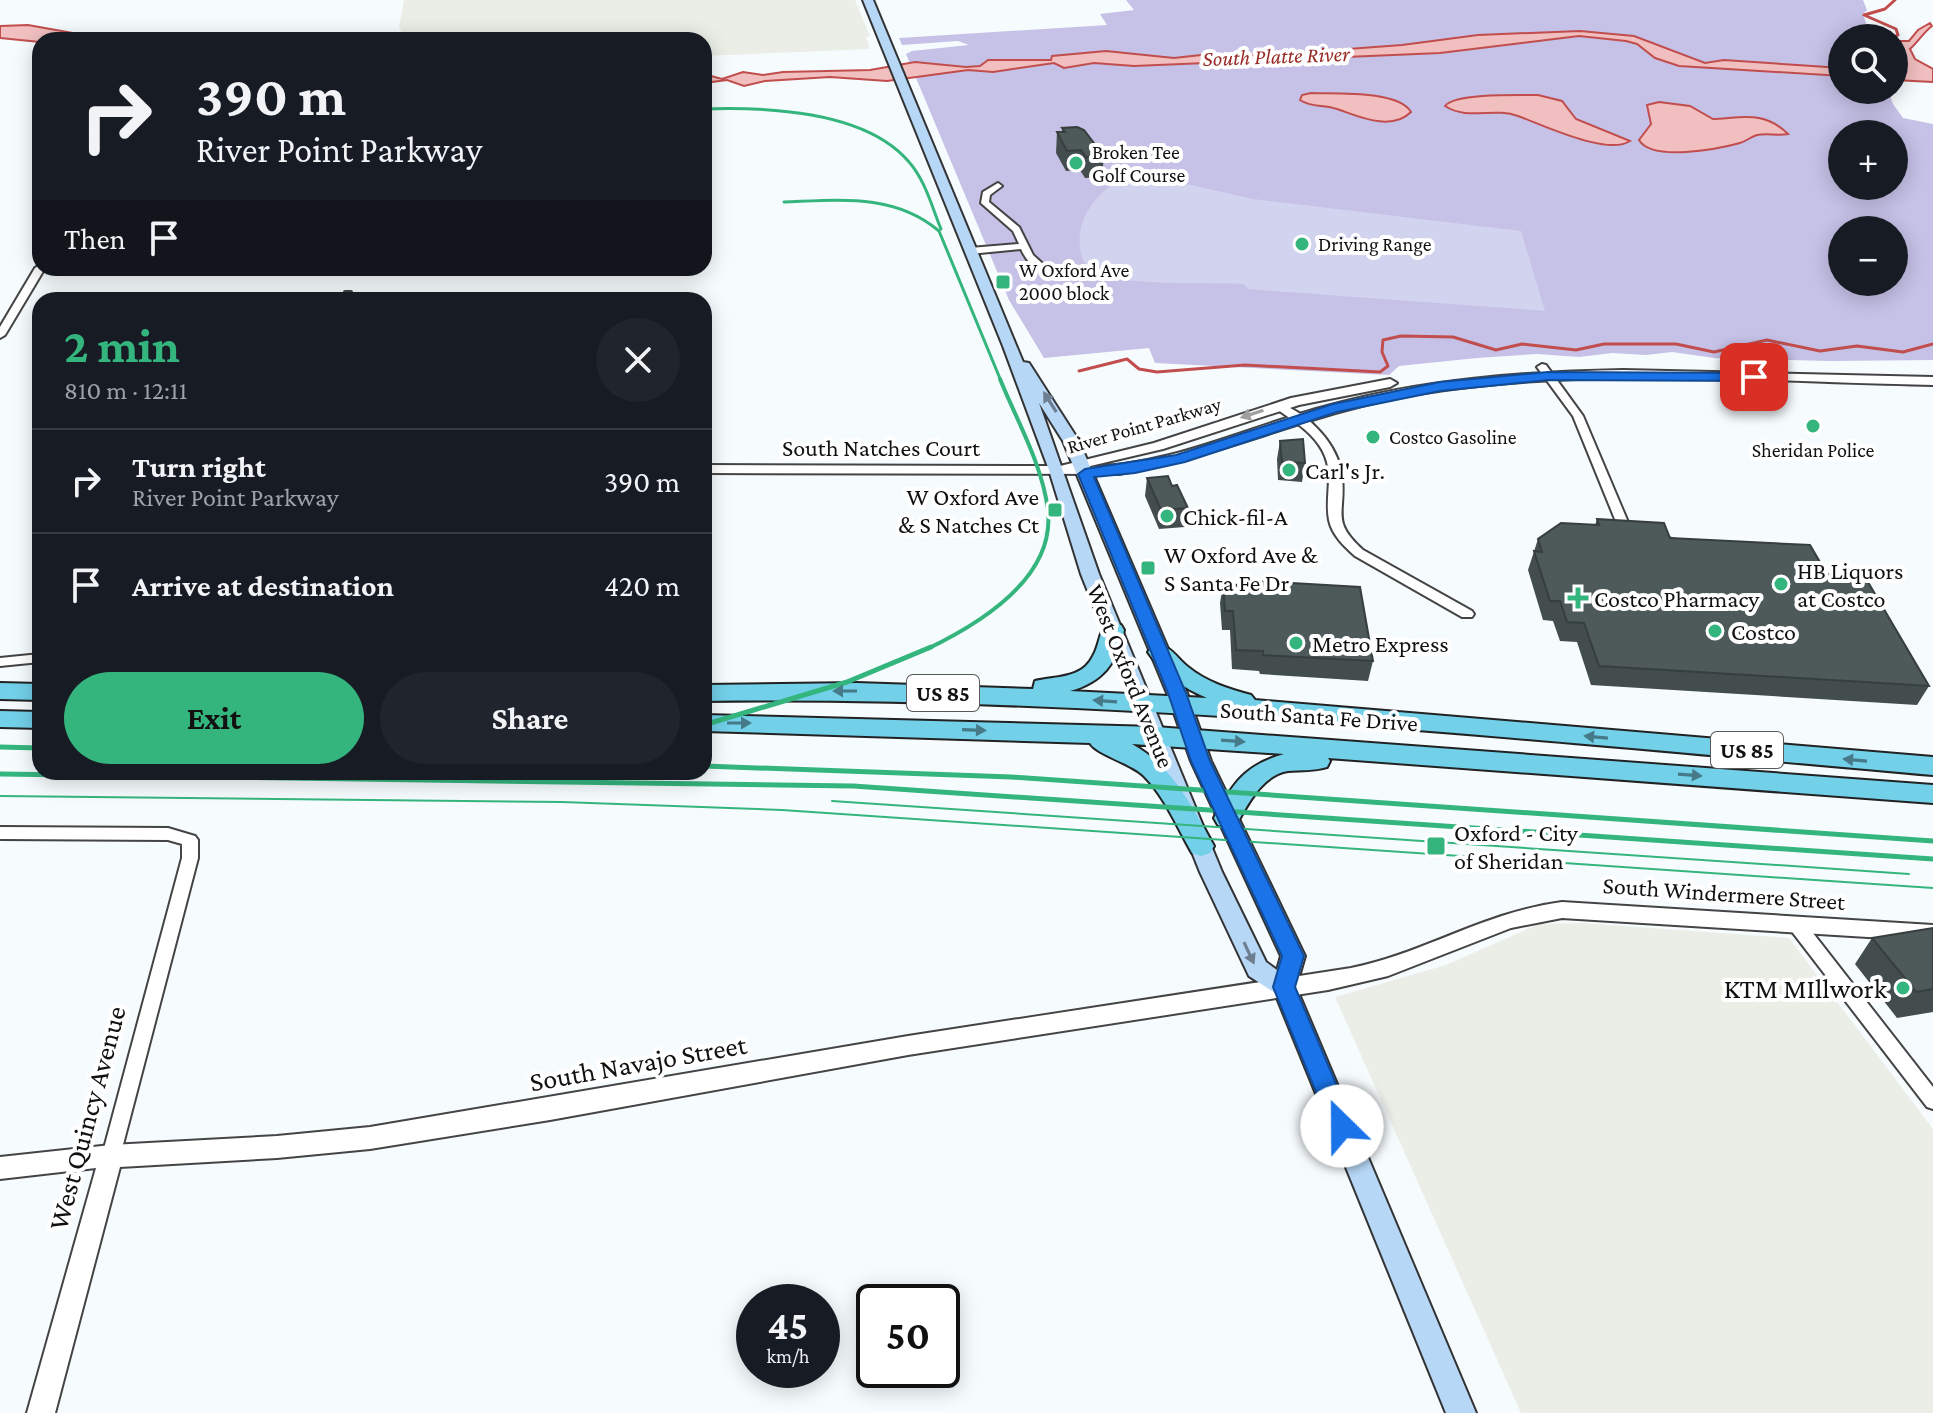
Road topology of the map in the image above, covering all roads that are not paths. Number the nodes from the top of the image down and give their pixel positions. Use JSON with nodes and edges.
{"nodes":[{"id":1,"x":868,"y":0,"type":"edge"},
{"id":2,"x":998,"y":186,"type":"dead end"},
{"id":3,"x":1024,"y":249,"type":"junction"},
{"id":4,"x":971,"y":254,"type":"junction"},
{"id":5,"x":1041,"y":267,"type":"dead end"},
{"id":6,"x":35,"y":276,"type":"edge"},
{"id":7,"x":0,"y":335,"type":"edge"},
{"id":8,"x":1010,"y":346,"type":"junction"},
{"id":9,"x":1545,"y":372,"type":"junction"},
{"id":10,"x":1933,"y":374,"type":"edge"},
{"id":11,"x":1933,"y":381,"type":"edge"},
{"id":12,"x":1279,"y":406,"type":"junction"},
{"id":13,"x":1297,"y":419,"type":"junction"},
{"id":14,"x":1083,"y":468,"type":"junction"},
{"id":15,"x":712,"y":469,"type":"edge"},
{"id":16,"x":1057,"y":470,"type":"junction"},
{"id":17,"x":1627,"y":534,"type":"edge"},
{"id":18,"x":1467,"y":614,"type":"dead end"},
{"id":19,"x":1113,"y":630,"type":"junction"},
{"id":20,"x":1160,"y":652,"type":"junction"},
{"id":21,"x":32,"y":659,"type":"edge"},
{"id":22,"x":0,"y":662,"type":"edge"},
{"id":23,"x":0,"y":691,"type":"edge"},
{"id":24,"x":32,"y":692,"type":"edge"},
{"id":25,"x":897,"y":692,"type":"junction"},
{"id":26,"x":712,"y":693,"type":"edge"},
{"id":27,"x":1142,"y":704,"type":"junction"},
{"id":28,"x":1182,"y":707,"type":"junction"},
{"id":29,"x":1280,"y":710,"type":"junction"},
{"id":30,"x":0,"y":719,"type":"edge"},
{"id":31,"x":32,"y":720,"type":"edge"},
{"id":32,"x":712,"y":723,"type":"edge"},
{"id":33,"x":1077,"y":734,"type":"junction"},
{"id":34,"x":1156,"y":736,"type":"junction"},
{"id":35,"x":1193,"y":738,"type":"junction"},
{"id":36,"x":1933,"y":766,"type":"edge"},
{"id":37,"x":1613,"y":770,"type":"junction"},
{"id":38,"x":1933,"y":794,"type":"edge"},
{"id":39,"x":1227,"y":818,"type":"junction"},
{"id":40,"x":0,"y":833,"type":"edge"},
{"id":41,"x":1201,"y":846,"type":"junction"},
{"id":42,"x":1796,"y":924,"type":"junction"},
{"id":43,"x":1933,"y":933,"type":"edge"},
{"id":44,"x":1284,"y":987,"type":"junction"},
{"id":45,"x":1933,"y":1101,"type":"edge"},
{"id":46,"x":111,"y":1156,"type":"junction"},
{"id":47,"x":0,"y":1168,"type":"edge"},
{"id":48,"x":41,"y":1413,"type":"edge"},
{"id":49,"x":1461,"y":1413,"type":"edge"}],
"edges":[{"from":1,"to":4,"type":"main road","name":"West Oxford Avenue"},
{"from":2,"to":3,"type":"street"},
{"from":3,"to":4,"type":"street"},
{"from":3,"to":5,"type":"street"},
{"from":4,"to":8,"type":"main road","name":"West Oxford Avenue"},
{"from":6,"to":7,"type":"street"},
{"from":14,"to":8,"type":"main road","name":"West Oxford Avenue","one_way":true},
{"from":8,"to":16,"type":"main road","name":"West Oxford Avenue"},
{"from":9,"to":10,"type":"street","name":"River Point Parkway"},
{"from":9,"to":11,"type":"street","name":"River Point Parkway"},
{"from":9,"to":12,"type":"street","name":"River Point Parkway"},
{"from":9,"to":13,"type":"street","name":"River Point Parkway"},
{"from":9,"to":17,"type":"street"},
{"from":12,"to":13,"type":"street"},
{"from":12,"to":14,"type":"street","name":"River Point Parkway","one_way":true},
{"from":13,"to":14,"type":"street","name":"River Point Parkway"},
{"from":13,"to":18,"type":"street"},
{"from":14,"to":16,"type":"street","name":"River Point Parkway"},
{"from":14,"to":20,"type":"main road","name":"West Oxford Avenue"},
{"from":15,"to":16,"type":"street","name":"South Natches Court"},
{"from":16,"to":19,"type":"main road","name":"West Oxford Avenue"},
{"from":19,"to":25,"type":"highway"},
{"from":19,"to":27,"type":"main road","name":"West Oxford Avenue"},
{"from":20,"to":28,"type":"main road","name":"West Oxford Avenue"},
{"from":20,"to":29,"type":"highway"},
{"from":21,"to":22,"type":"street"},
{"from":23,"to":24,"type":"highway"},
{"from":25,"to":26,"type":"highway","name":"South Santa Fe Drive","number":"US 85","one_way":true},
{"from":27,"to":25,"type":"highway","name":"South Santa Fe Drive","number":"US 85","one_way":true},
{"from":27,"to":28,"type":"highway","name":"South Santa Fe Drive","number":"US 85"},
{"from":27,"to":34,"type":"main road","name":"West Oxford Avenue"},
{"from":28,"to":29,"type":"highway","name":"South Santa Fe Drive","number":"US 85"},
{"from":28,"to":35,"type":"main road","name":"West Oxford Avenue"},
{"from":36,"to":29,"type":"highway","name":"South Santa Fe Drive","number":"US 85","one_way":true},
{"from":30,"to":31,"type":"highway"},
{"from":32,"to":33,"type":"highway","name":"South Santa Fe Drive","number":"US 85","one_way":true},
{"from":33,"to":34,"type":"highway","name":"South Santa Fe Drive","number":"US 85"},
{"from":33,"to":41,"type":"highway"},
{"from":34,"to":35,"type":"highway","name":"South Santa Fe Drive","number":"US 85"},
{"from":34,"to":41,"type":"main road","name":"West Oxford Avenue"},
{"from":35,"to":37,"type":"highway","name":"South Santa Fe Drive","number":"US 85","one_way":true},
{"from":35,"to":39,"type":"main road","name":"West Oxford Avenue"},
{"from":37,"to":38,"type":"highway","name":"South Santa Fe Drive","number":"US 85","one_way":true},
{"from":37,"to":39,"type":"highway"},
{"from":39,"to":44,"type":"main road","name":"West Oxford Avenue"},
{"from":40,"to":46,"type":"street","name":"West Quincy Avenue"},
{"from":41,"to":44,"type":"main road","name":"West Oxford Avenue","one_way":true},
{"from":42,"to":43,"type":"street","name":"South Windermere Street"},
{"from":42,"to":44,"type":"street","name":"South Windermere Street"},
{"from":42,"to":45,"type":"street"},
{"from":44,"to":46,"type":"street","name":"South Navajo Street"},
{"from":44,"to":49,"type":"main road","name":"West Oxford Avenue"},
{"from":46,"to":47,"type":"street","name":"South Navajo Street"},
{"from":46,"to":48,"type":"street","name":"West Quincy Avenue"}]}
